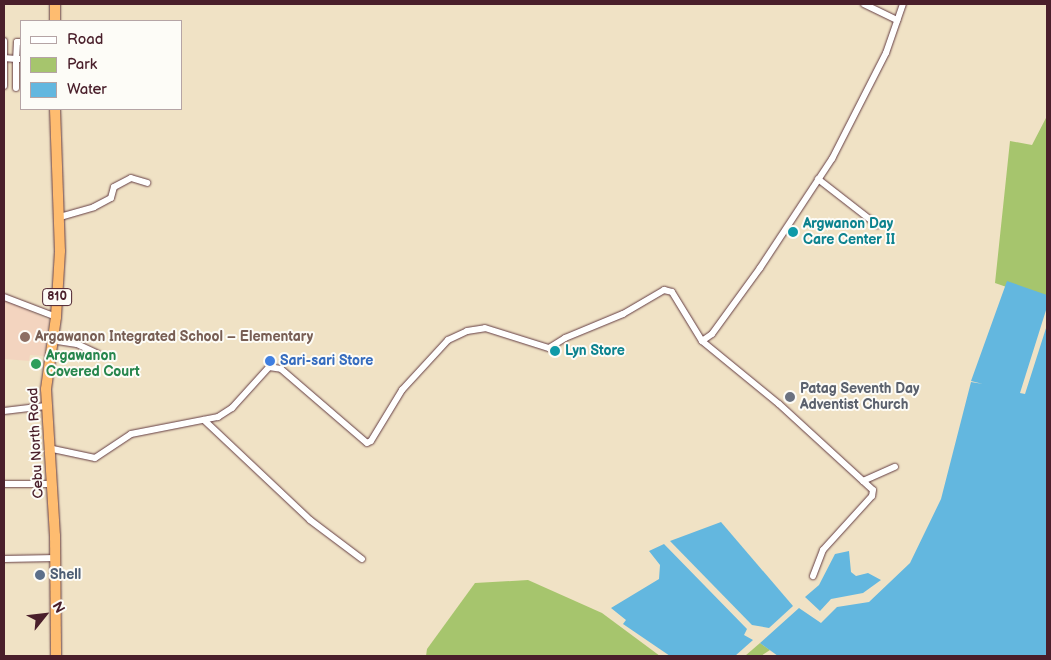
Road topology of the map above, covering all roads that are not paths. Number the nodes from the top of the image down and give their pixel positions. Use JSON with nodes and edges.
{"nodes":[{"id":1,"x":55,"y":4,"type":"edge"},
{"id":2,"x":864,"y":4,"type":"edge"},
{"id":3,"x":903,"y":4,"type":"edge"},
{"id":4,"x":55,"y":20,"type":"edge"},
{"id":5,"x":897,"y":20,"type":"junction"},
{"id":6,"x":4,"y":41,"type":"edge"},
{"id":7,"x":20,"y":42,"type":"edge"},
{"id":8,"x":4,"y":58,"type":"edge"},
{"id":9,"x":19,"y":59,"type":"edge"},
{"id":10,"x":19,"y":71,"type":"edge"},
{"id":11,"x":5,"y":74,"type":"edge"},
{"id":12,"x":4,"y":86,"type":"edge"},
{"id":13,"x":16,"y":88,"type":"dead end"},
{"id":14,"x":55,"y":110,"type":"edge"},
{"id":15,"x":818,"y":179,"type":"junction"},
{"id":16,"x":147,"y":182,"type":"dead end"},
{"id":17,"x":60,"y":217,"type":"junction"},
{"id":18,"x":877,"y":225,"type":"dead end"},
{"id":19,"x":4,"y":298,"type":"edge"},
{"id":20,"x":56,"y":317,"type":"junction"},
{"id":21,"x":51,"y":340,"type":"junction"},
{"id":22,"x":702,"y":341,"type":"junction"},
{"id":23,"x":98,"y":354,"type":"dead end"},
{"id":24,"x":46,"y":406,"type":"junction"},
{"id":25,"x":4,"y":411,"type":"edge"},
{"id":26,"x":204,"y":420,"type":"junction"},
{"id":27,"x":48,"y":448,"type":"junction"},
{"id":28,"x":895,"y":467,"type":"dead end"},
{"id":29,"x":863,"y":481,"type":"junction"},
{"id":30,"x":4,"y":484,"type":"edge"},
{"id":31,"x":51,"y":484,"type":"junction"},
{"id":32,"x":4,"y":558,"type":"edge"},
{"id":33,"x":56,"y":558,"type":"junction"},
{"id":34,"x":362,"y":559,"type":"dead end"},
{"id":35,"x":813,"y":576,"type":"dead end"},
{"id":36,"x":56,"y":656,"type":"edge"}],
"edges":[{"from":1,"to":4,"type":"highway"},
{"from":2,"to":5,"type":"street"},
{"from":3,"to":5,"type":"street"},
{"from":5,"to":15,"type":"street"},
{"from":6,"to":8,"type":"street"},
{"from":7,"to":9,"type":"street"},
{"from":8,"to":9,"type":"street"},
{"from":8,"to":11,"type":"street"},
{"from":9,"to":10,"type":"street"},
{"from":10,"to":13,"type":"street"},
{"from":11,"to":12,"type":"street"},
{"from":14,"to":17,"type":"highway","name":"Cebu North Road","number":"810"},
{"from":15,"to":18,"type":"street"},
{"from":15,"to":22,"type":"street"},
{"from":16,"to":17,"type":"street"},
{"from":17,"to":20,"type":"highway","name":"Cebu North Road","number":"810"},
{"from":19,"to":20,"type":"street"},
{"from":20,"to":21,"type":"highway","name":"Cebu North Road","number":"810"},
{"from":21,"to":23,"type":"street"},
{"from":21,"to":24,"type":"highway","name":"Cebu North Road","number":"810"},
{"from":22,"to":26,"type":"street"},
{"from":22,"to":29,"type":"street"},
{"from":24,"to":25,"type":"street"},
{"from":24,"to":27,"type":"highway","name":"Cebu North Road","number":"810"},
{"from":26,"to":27,"type":"street"},
{"from":26,"to":34,"type":"street"},
{"from":27,"to":31,"type":"highway","name":"Cebu North Road","number":"810"},
{"from":28,"to":29,"type":"street"},
{"from":29,"to":35,"type":"street"},
{"from":30,"to":31,"type":"street"},
{"from":31,"to":33,"type":"highway","name":"Cebu North Road","number":"810"},
{"from":32,"to":33,"type":"street"},
{"from":33,"to":36,"type":"highway","name":"Cebu North Road","number":"810"}]}
